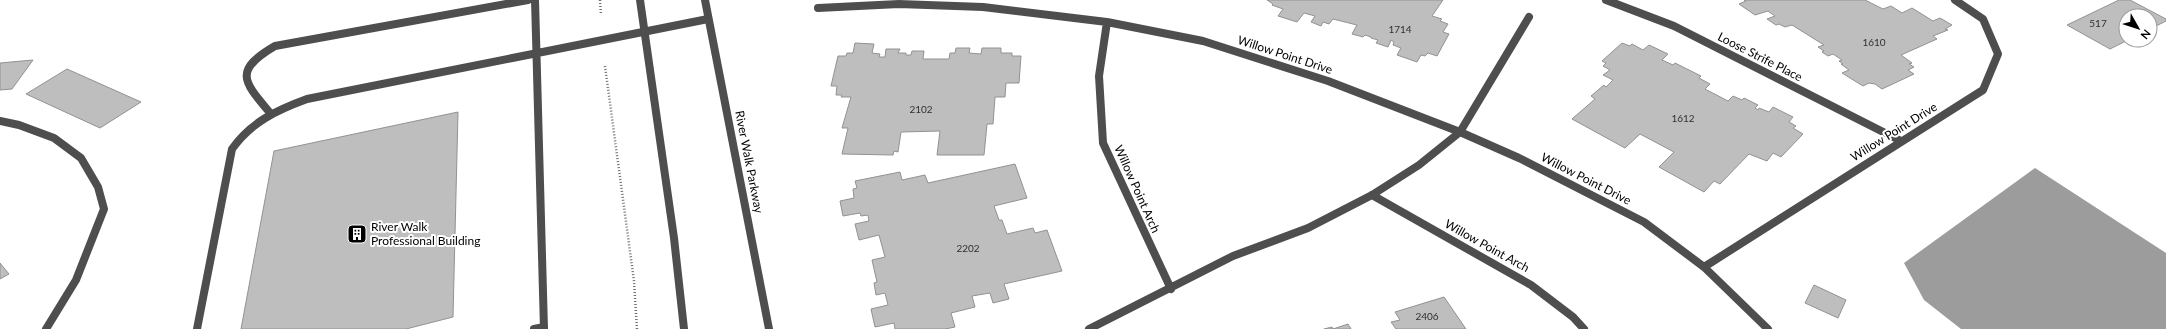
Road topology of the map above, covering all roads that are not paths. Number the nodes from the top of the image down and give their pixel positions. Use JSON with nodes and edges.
{"nodes":[{"id":1,"x":528,"y":0,"type":"edge"},
{"id":2,"x":535,"y":0,"type":"edge"},
{"id":3,"x":640,"y":0,"type":"edge"},
{"id":4,"x":705,"y":0,"type":"edge"},
{"id":5,"x":1606,"y":0,"type":"edge"},
{"id":6,"x":1955,"y":0,"type":"edge"},
{"id":7,"x":818,"y":8,"type":"dead end"},
{"id":8,"x":1529,"y":17,"type":"dead end"},
{"id":9,"x":708,"y":19,"type":"junction"},
{"id":10,"x":1107,"y":22,"type":"junction"},
{"id":11,"x":644,"y":32,"type":"junction"},
{"id":12,"x":538,"y":53,"type":"junction"},
{"id":13,"x":271,"y":114,"type":"junction"},
{"id":14,"x":0,"y":121,"type":"edge"},
{"id":15,"x":1460,"y":132,"type":"junction"},
{"id":16,"x":1901,"y":141,"type":"junction"},
{"id":17,"x":1372,"y":195,"type":"junction"},
{"id":18,"x":1704,"y":267,"type":"junction"},
{"id":19,"x":1171,"y":289,"type":"junction"},
{"id":20,"x":544,"y":328,"type":"edge"},
{"id":21,"x":46,"y":329,"type":"edge"},
{"id":22,"x":197,"y":329,"type":"edge"},
{"id":23,"x":534,"y":329,"type":"edge"},
{"id":24,"x":684,"y":329,"type":"edge"},
{"id":25,"x":769,"y":329,"type":"edge"},
{"id":26,"x":1089,"y":329,"type":"edge"},
{"id":27,"x":1584,"y":329,"type":"edge"},
{"id":28,"x":1768,"y":329,"type":"edge"}],
"edges":[{"from":1,"to":13,"type":"street"},
{"from":2,"to":12,"type":"street"},
{"from":3,"to":11,"type":"street"},
{"from":4,"to":9,"type":"street","name":"River Walk Parkway"},
{"from":5,"to":16,"type":"street","name":"Loose Strife Place"},
{"from":6,"to":16,"type":"street","name":"Willow Point Drive"},
{"from":7,"to":10,"type":"street","name":"Willow Point Drive"},
{"from":8,"to":15,"type":"street"},
{"from":9,"to":11,"type":"street"},
{"from":9,"to":25,"type":"street","name":"River Walk Parkway"},
{"from":10,"to":15,"type":"street","name":"Willow Point Drive"},
{"from":10,"to":19,"type":"street","name":"Willow Point Arch"},
{"from":11,"to":12,"type":"street"},
{"from":11,"to":24,"type":"street"},
{"from":12,"to":13,"type":"street"},
{"from":12,"to":20,"type":"street"},
{"from":13,"to":22,"type":"street"},
{"from":14,"to":21,"type":"street"},
{"from":15,"to":17,"type":"street"},
{"from":15,"to":18,"type":"street","name":"Willow Point Drive"},
{"from":16,"to":18,"type":"street","name":"Willow Point Drive"},
{"from":17,"to":19,"type":"street"},
{"from":17,"to":27,"type":"street","name":"Willow Point Arch"},
{"from":18,"to":28,"type":"street","name":"Willow Point Drive"},
{"from":19,"to":26,"type":"street"},
{"from":20,"to":23,"type":"street"}]}
